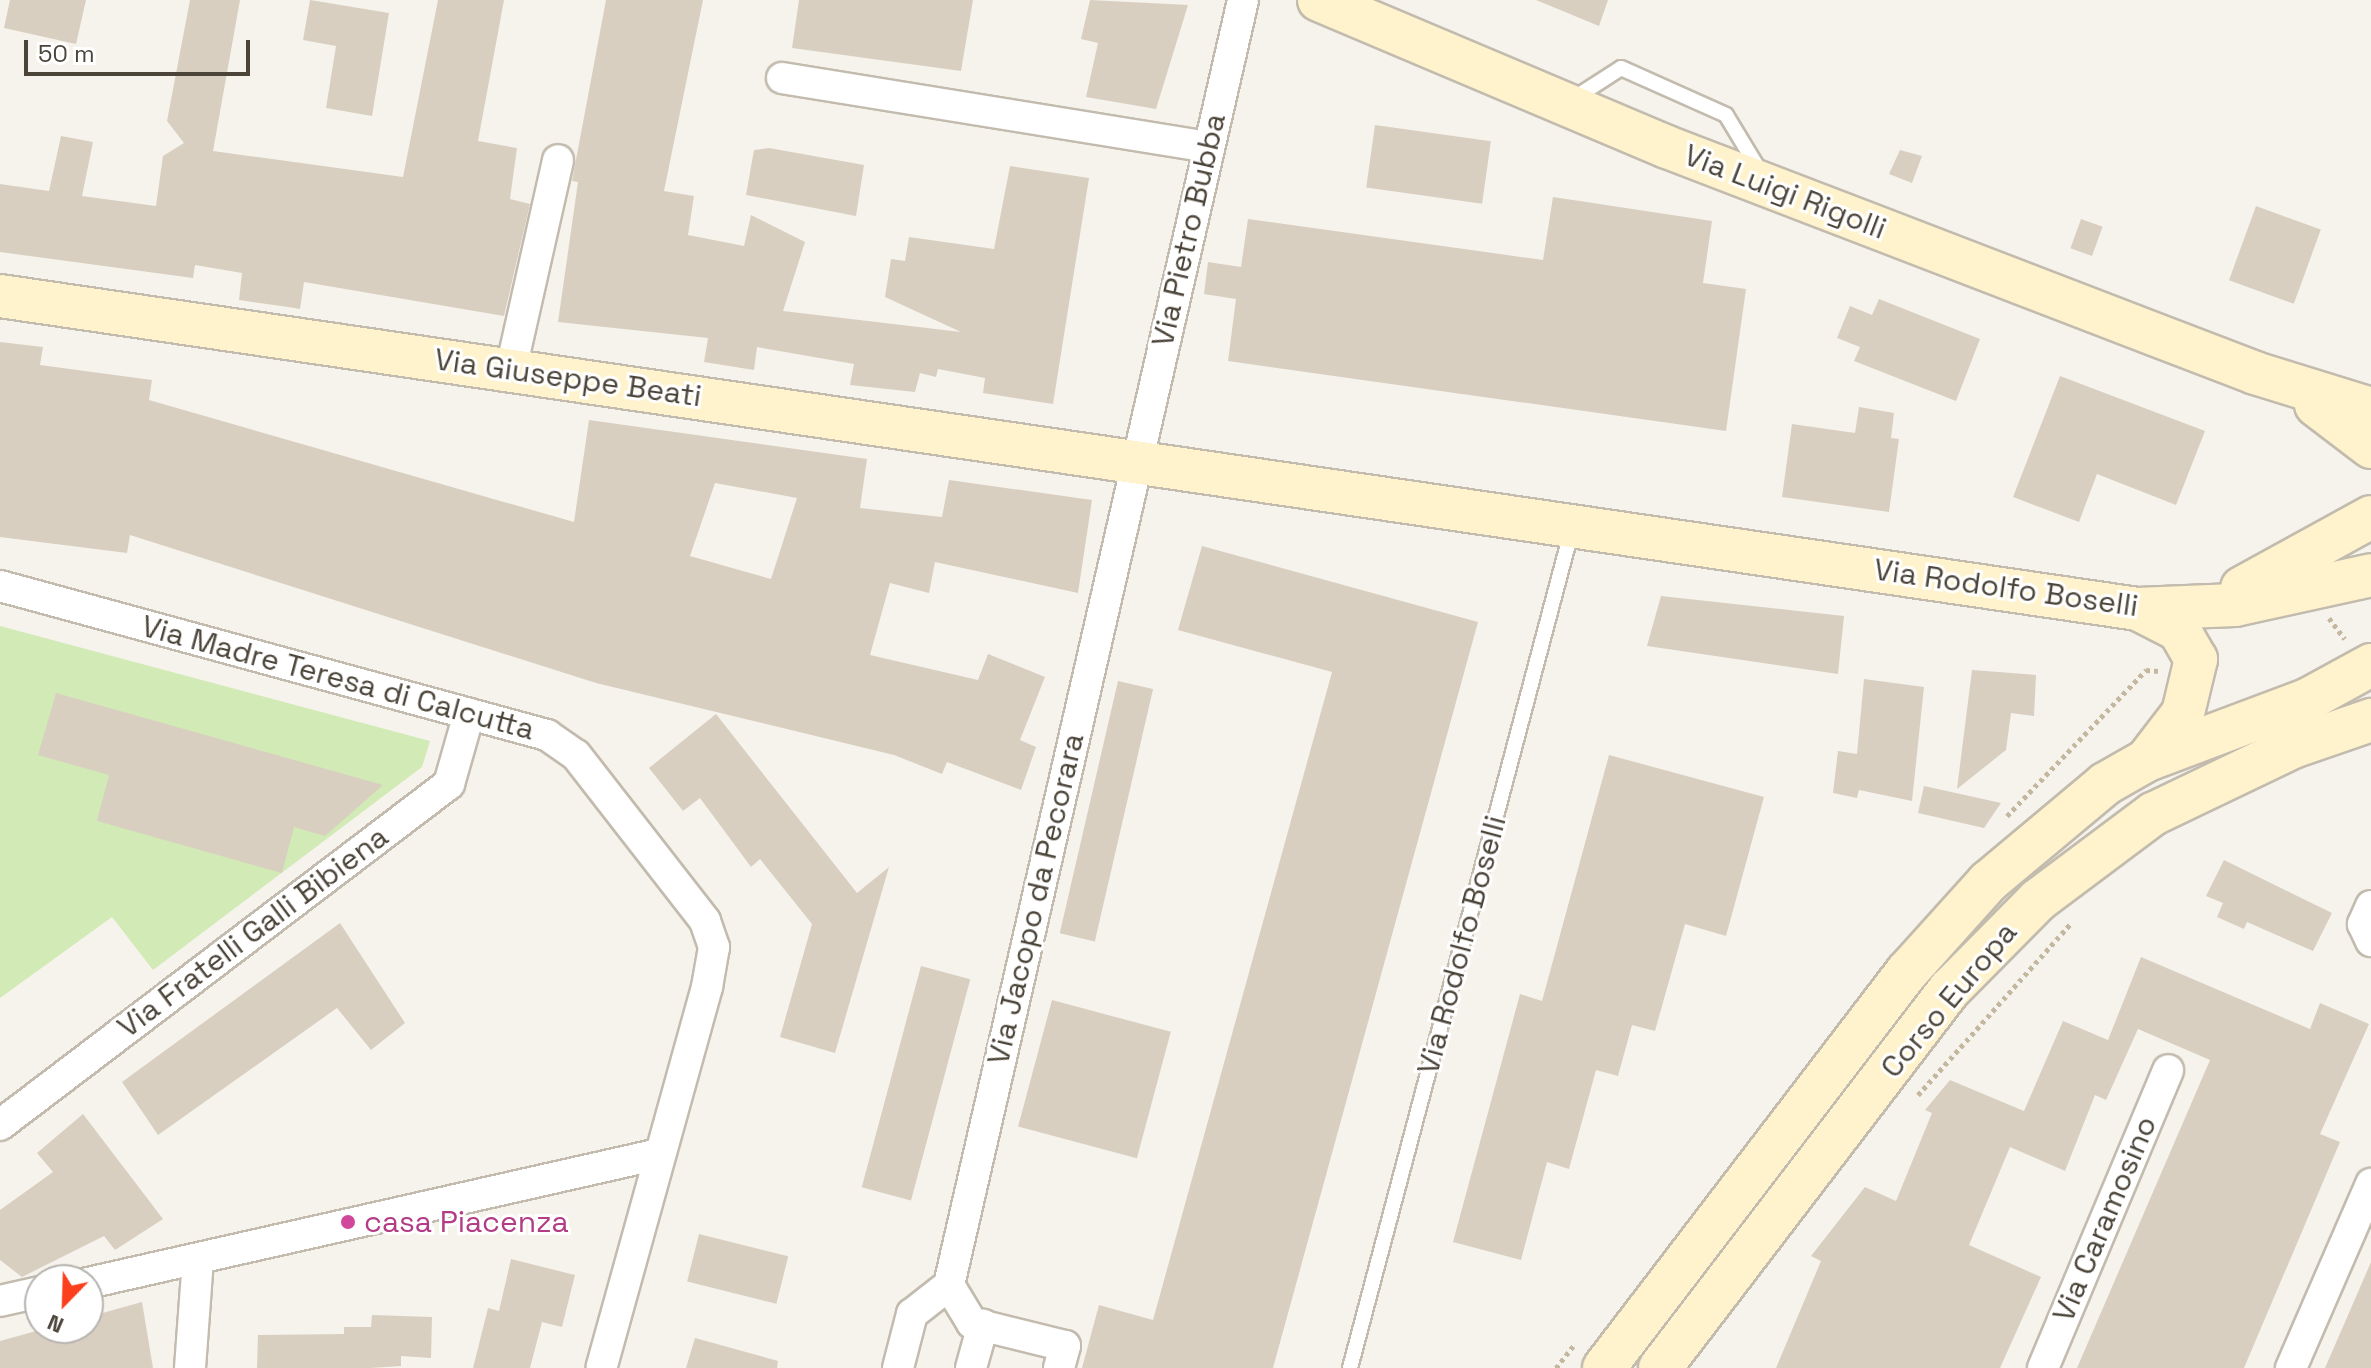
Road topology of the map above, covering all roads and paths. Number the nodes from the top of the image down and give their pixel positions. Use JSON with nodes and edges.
{"nodes":[{"id":1,"x":1243,"y":0,"type":"edge"},
{"id":2,"x":1319,"y":0,"type":"edge"},
{"id":3,"x":782,"y":78,"type":"dead end"},
{"id":4,"x":1564,"y":105,"type":"junction"},
{"id":5,"x":1207,"y":147,"type":"junction"},
{"id":6,"x":558,"y":160,"type":"dead end"},
{"id":7,"x":1769,"y":187,"type":"junction"},
{"id":8,"x":0,"y":296,"type":"edge"},
{"id":9,"x":511,"y":369,"type":"junction"},
{"id":10,"x":2255,"y":373,"type":"junction"},
{"id":11,"x":2371,"y":409,"type":"edge"},
{"id":12,"x":2371,"y":447,"type":"edge"},
{"id":13,"x":1136,"y":460,"type":"junction"},
{"id":14,"x":2371,"y":517,"type":"edge"},
{"id":15,"x":1574,"y":522,"type":"junction"},
{"id":16,"x":2371,"y":575,"type":"edge"},
{"id":17,"x":0,"y":586,"type":"edge"},
{"id":18,"x":2319,"y":604,"type":"dead end"},
{"id":19,"x":2201,"y":606,"type":"junction"},
{"id":20,"x":2137,"y":609,"type":"junction"},
{"id":21,"x":2360,"y":656,"type":"edge"},
{"id":22,"x":469,"y":714,"type":"junction"},
{"id":23,"x":2371,"y":720,"type":"edge"},
{"id":24,"x":2147,"y":760,"type":"junction"},
{"id":25,"x":2371,"y":906,"type":"edge"},
{"id":26,"x":2081,"y":912,"type":"dead end"},
{"id":27,"x":2371,"y":941,"type":"edge"},
{"id":28,"x":2168,"y":1070,"type":"dead end"},
{"id":29,"x":1912,"y":1102,"type":"dead end"},
{"id":30,"x":0,"y":1125,"type":"edge"},
{"id":31,"x":659,"y":1154,"type":"junction"},
{"id":32,"x":2371,"y":1184,"type":"edge"},
{"id":33,"x":198,"y":1260,"type":"junction"},
{"id":34,"x":104,"y":1280,"type":"edge"},
{"id":35,"x":949,"y":1285,"type":"junction"},
{"id":36,"x":24,"y":1296,"type":"edge"},
{"id":37,"x":0,"y":1301,"type":"edge"},
{"id":38,"x":983,"y":1325,"type":"junction"},
{"id":39,"x":190,"y":1368,"type":"edge"},
{"id":40,"x":601,"y":1368,"type":"edge"},
{"id":41,"x":898,"y":1368,"type":"edge"},
{"id":42,"x":971,"y":1368,"type":"edge"},
{"id":43,"x":1059,"y":1368,"type":"edge"},
{"id":44,"x":1350,"y":1368,"type":"edge"},
{"id":45,"x":1604,"y":1368,"type":"edge"},
{"id":46,"x":1660,"y":1368,"type":"edge"},
{"id":47,"x":2043,"y":1368,"type":"edge"},
{"id":48,"x":2291,"y":1368,"type":"edge"}],
"edges":[{"from":1,"to":5,"type":"street","name":"Via Pietro Bubba"},
{"from":2,"to":4,"type":"main road","name":"Via Luigi Rigolli"},
{"from":3,"to":5,"type":"street"},
{"from":4,"to":7,"type":"main road","name":"Via Luigi Rigolli"},
{"from":4,"to":7,"type":"lane"},
{"from":5,"to":13,"type":"street","name":"Via Pietro Bubba"},
{"from":6,"to":9,"type":"street"},
{"from":7,"to":10,"type":"main road","name":"Via Luigi Rigolli"},
{"from":8,"to":9,"type":"main road","name":"Via Giuseppe Beati"},
{"from":9,"to":13,"type":"main road","name":"Via Giuseppe Beati"},
{"from":10,"to":11,"type":"main road","name":"Via Luigi Rigolli"},
{"from":10,"to":12,"type":"main road","name":"Via Luigi Rigolli"},
{"from":13,"to":15,"type":"main road","name":"Via Rodolfo Boselli"},
{"from":13,"to":35,"type":"street","name":"Via Jacopo da Pecorara"},
{"from":14,"to":19,"type":"main road","name":"Via Rodolfo Boselli"},
{"from":15,"to":20,"type":"main road","name":"Via Rodolfo Boselli"},
{"from":15,"to":44,"type":"lane","name":"Via Rodolfo Boselli"},
{"from":16,"to":19,"type":"main road","name":"Via Rodolfo Boselli"},
{"from":17,"to":22,"type":"street","name":"Via Madre Teresa di Calcutta"},
{"from":18,"to":21,"type":"path"},
{"from":19,"to":20,"type":"main road","name":"Via Rodolfo Boselli"},
{"from":20,"to":24,"type":"main road","name":"Corso Europa"},
{"from":21,"to":24,"type":"main road","name":"Corso Europa"},
{"from":22,"to":30,"type":"street","name":"Via Fratelli Galli Bibiena"},
{"from":22,"to":31,"type":"street","name":"Via Madre Teresa di Calcutta"},
{"from":23,"to":46,"type":"main road","name":"Corso Europa"},
{"from":24,"to":45,"type":"main road","name":"Corso Europa"},
{"from":25,"to":27,"type":"street"},
{"from":26,"to":29,"type":"path"},
{"from":28,"to":47,"type":"street","name":"Via Caramosino"},
{"from":31,"to":33,"type":"street"},
{"from":31,"to":40,"type":"street","name":"Via Madre Teresa di Calcutta"},
{"from":32,"to":48,"type":"street"},
{"from":33,"to":34,"type":"street"},
{"from":33,"to":39,"type":"street"},
{"from":35,"to":38,"type":"street"},
{"from":35,"to":41,"type":"street"},
{"from":36,"to":37,"type":"street"},
{"from":38,"to":42,"type":"street"},
{"from":38,"to":43,"type":"street"}]}
